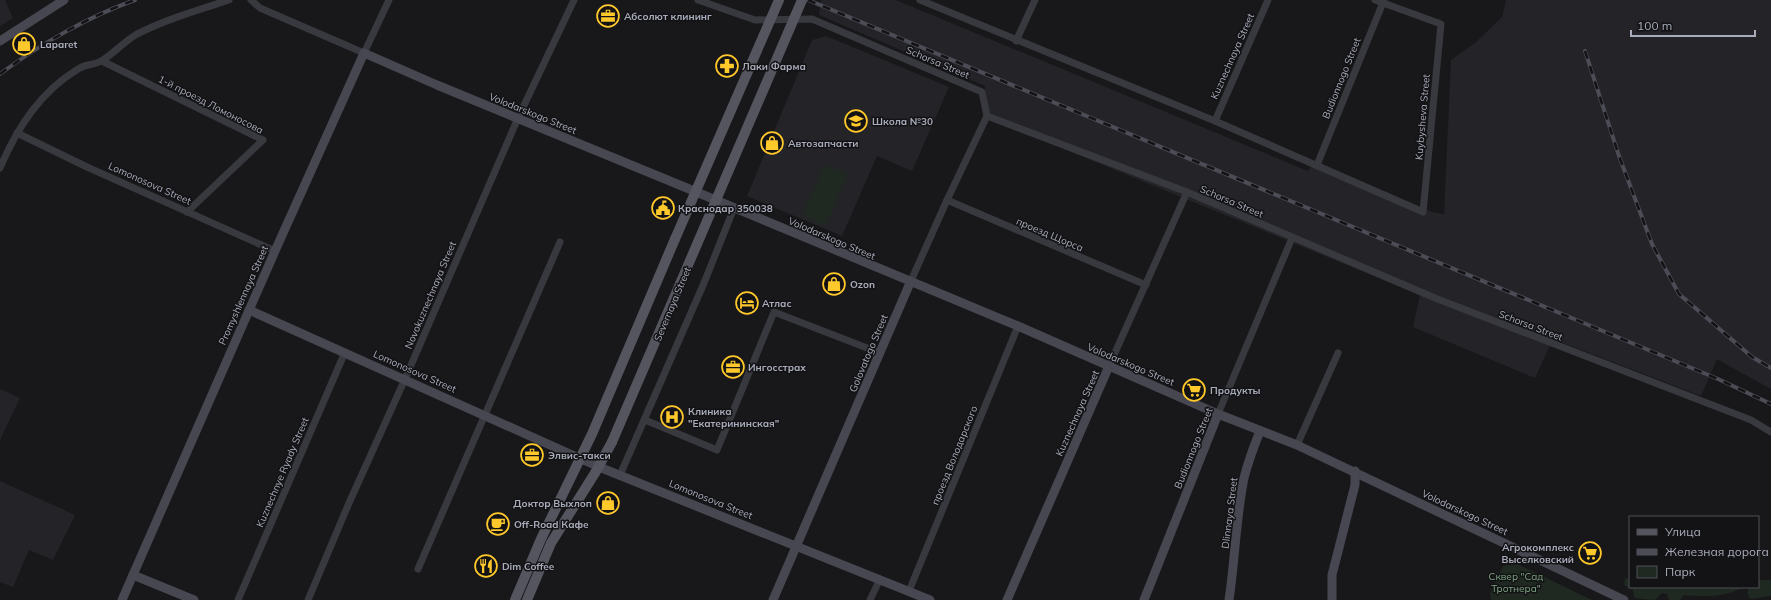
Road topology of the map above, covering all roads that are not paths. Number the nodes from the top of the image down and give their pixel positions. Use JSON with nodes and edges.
{"nodes":[{"id":1,"x":54,"y":0,"type":"edge"},
{"id":2,"x":64,"y":0,"type":"edge"},
{"id":3,"x":229,"y":0,"type":"edge"},
{"id":4,"x":251,"y":0,"type":"edge"},
{"id":5,"x":389,"y":0,"type":"edge"},
{"id":6,"x":574,"y":0,"type":"edge"},
{"id":7,"x":698,"y":0,"type":"edge"},
{"id":8,"x":779,"y":0,"type":"edge"},
{"id":9,"x":802,"y":0,"type":"edge"},
{"id":10,"x":920,"y":0,"type":"edge"},
{"id":11,"x":1035,"y":0,"type":"edge"},
{"id":12,"x":1268,"y":0,"type":"edge"},
{"id":13,"x":1375,"y":0,"type":"edge"},
{"id":14,"x":1384,"y":2,"type":"edge"},
{"id":15,"x":0,"y":35,"type":"edge"},
{"id":16,"x":1016,"y":40,"type":"junction"},
{"id":17,"x":0,"y":41,"type":"edge"},
{"id":18,"x":364,"y":53,"type":"junction"},
{"id":19,"x":102,"y":61,"type":"junction"},
{"id":20,"x":987,"y":116,"type":"junction"},
{"id":21,"x":518,"y":118,"type":"junction"},
{"id":22,"x":1215,"y":121,"type":"junction"},
{"id":23,"x":17,"y":133,"type":"junction"},
{"id":24,"x":1317,"y":165,"type":"junction"},
{"id":25,"x":0,"y":168,"type":"edge"},
{"id":26,"x":1187,"y":192,"type":"junction"},
{"id":27,"x":946,"y":200,"type":"junction"},
{"id":28,"x":734,"y":208,"type":"junction"},
{"id":29,"x":187,"y":212,"type":"junction"},
{"id":30,"x":1292,"y":238,"type":"junction"},
{"id":31,"x":560,"y":242,"type":"dead end"},
{"id":32,"x":275,"y":251,"type":"junction"},
{"id":33,"x":910,"y":282,"type":"junction"},
{"id":34,"x":1146,"y":285,"type":"junction"},
{"id":35,"x":249,"y":310,"type":"junction"},
{"id":36,"x":1018,"y":326,"type":"junction"},
{"id":37,"x":345,"y":352,"type":"junction"},
{"id":38,"x":880,"y":353,"type":"junction"},
{"id":39,"x":1338,"y":353,"type":"dead end"},
{"id":40,"x":1109,"y":366,"type":"junction"},
{"id":41,"x":405,"y":379,"type":"junction"},
{"id":42,"x":485,"y":414,"type":"junction"},
{"id":43,"x":1218,"y":414,"type":"junction"},
{"id":44,"x":645,"y":420,"type":"junction"},
{"id":45,"x":1260,"y":431,"type":"junction"},
{"id":46,"x":1771,"y":432,"type":"edge"},
{"id":47,"x":1297,"y":445,"type":"junction"},
{"id":48,"x":581,"y":458,"type":"junction"},
{"id":49,"x":599,"y":467,"type":"junction"},
{"id":50,"x":1355,"y":471,"type":"junction"},
{"id":51,"x":620,"y":475,"type":"junction"},
{"id":52,"x":797,"y":546,"type":"junction"},
{"id":53,"x":418,"y":569,"type":"dead end"},
{"id":54,"x":133,"y":575,"type":"junction"},
{"id":55,"x":880,"y":579,"type":"junction"},
{"id":56,"x":909,"y":591,"type":"junction"},
{"id":57,"x":122,"y":600,"type":"edge"},
{"id":58,"x":194,"y":600,"type":"edge"},
{"id":59,"x":238,"y":600,"type":"edge"},
{"id":60,"x":308,"y":600,"type":"edge"},
{"id":61,"x":515,"y":600,"type":"edge"},
{"id":62,"x":526,"y":600,"type":"edge"},
{"id":63,"x":773,"y":600,"type":"edge"},
{"id":64,"x":870,"y":600,"type":"edge"},
{"id":65,"x":930,"y":600,"type":"edge"},
{"id":66,"x":1007,"y":600,"type":"edge"},
{"id":67,"x":1144,"y":600,"type":"edge"},
{"id":68,"x":1230,"y":600,"type":"edge"},
{"id":69,"x":1332,"y":600,"type":"edge"},
{"id":70,"x":1624,"y":600,"type":"edge"}],
"edges":[{"from":1,"to":15,"type":"street"},
{"from":2,"to":17,"type":"street"},
{"from":3,"to":19,"type":"street"},
{"from":4,"to":18,"type":"street","name":"Volodarskogo Street"},
{"from":5,"to":18,"type":"street","name":"Promyshlennaya Street"},
{"from":6,"to":21,"type":"street","name":"Novokuznechnaya Street"},
{"from":7,"to":20,"type":"street","name":"Schorsa Street"},
{"from":8,"to":48,"type":"main road","bridge":true},
{"from":9,"to":49,"type":"main road","name":"Severnaya Street","bridge":true},
{"from":10,"to":16,"type":"street"},
{"from":11,"to":16,"type":"street"},
{"from":12,"to":22,"type":"street","name":"Kuznechnaya Street"},
{"from":13,"to":14,"type":"street"},
{"from":14,"to":24,"type":"street","name":"Budionnogo Street"},
{"from":14,"to":24,"type":"street","name":"Kuybysheva Street"},
{"from":16,"to":22,"type":"street"},
{"from":18,"to":21,"type":"street","name":"Volodarskogo Street"},
{"from":18,"to":32,"type":"street","name":"Promyshlennaya Street"},
{"from":19,"to":23,"type":"street"},
{"from":19,"to":29,"type":"street","name":"1-й проезд Ломоносова"},
{"from":20,"to":26,"type":"street","name":"Schorsa Street"},
{"from":20,"to":27,"type":"street","name":"Golovatogo Street"},
{"from":21,"to":28,"type":"street","name":"Volodarskogo Street"},
{"from":21,"to":41,"type":"street","name":"Novokuznechnaya Street"},
{"from":22,"to":24,"type":"street"},
{"from":23,"to":25,"type":"street"},
{"from":23,"to":29,"type":"street","name":"Lomonosova Street"},
{"from":26,"to":30,"type":"street","name":"Schorsa Street"},
{"from":26,"to":34,"type":"street","name":"Kuznechnaya Street"},
{"from":27,"to":33,"type":"street","name":"Golovatogo Street"},
{"from":27,"to":34,"type":"street","name":"проезд Щорса"},
{"from":28,"to":33,"type":"street","name":"Volodarskogo Street"},
{"from":28,"to":44,"type":"street"},
{"from":29,"to":32,"type":"street","name":"Lomonosova Street"},
{"from":30,"to":43,"type":"street","name":"Budionnogo Street"},
{"from":30,"to":46,"type":"street","name":"Schorsa Street"},
{"from":31,"to":42,"type":"street"},
{"from":32,"to":35,"type":"street","name":"Promyshlennaya Street"},
{"from":33,"to":36,"type":"street","name":"Volodarskogo Street"},
{"from":33,"to":38,"type":"street","name":"Golovatogo Street"},
{"from":34,"to":40,"type":"street","name":"Kuznechnaya Street"},
{"from":35,"to":37,"type":"street","name":"Lomonosova Street"},
{"from":35,"to":54,"type":"street","name":"Promyshlennaya Street"},
{"from":36,"to":40,"type":"street","name":"Volodarskogo Street"},
{"from":36,"to":56,"type":"street","name":"проезд Володарского"},
{"from":37,"to":41,"type":"street","name":"Lomonosova Street"},
{"from":37,"to":59,"type":"street","name":"Kuznechnye Ryady Street"},
{"from":38,"to":44,"type":"street"},
{"from":38,"to":52,"type":"street","name":"Golovatogo Street"},
{"from":39,"to":47,"type":"street"},
{"from":40,"to":43,"type":"street","name":"Volodarskogo Street"},
{"from":40,"to":66,"type":"street","name":"Kuznechnaya Street"},
{"from":41,"to":42,"type":"street","name":"Lomonosova Street"},
{"from":41,"to":60,"type":"street","name":"Novokuznechnaya Street"},
{"from":42,"to":48,"type":"street","name":"Lomonosova Street"},
{"from":42,"to":53,"type":"street"},
{"from":43,"to":45,"type":"street","name":"Volodarskogo Street"},
{"from":43,"to":67,"type":"street","name":"Budionnogo Street"},
{"from":44,"to":51,"type":"street"},
{"from":45,"to":47,"type":"street","name":"Volodarskogo Street"},
{"from":45,"to":68,"type":"street","name":"Dlinnaya Street"},
{"from":47,"to":50,"type":"street","name":"Volodarskogo Street"},
{"from":48,"to":49,"type":"street","name":"Lomonosova Street"},
{"from":48,"to":61,"type":"main road"},
{"from":49,"to":51,"type":"street","name":"Lomonosova Street"},
{"from":49,"to":62,"type":"main road","name":"Severnaya Street"},
{"from":50,"to":69,"type":"street"},
{"from":50,"to":70,"type":"street","name":"Volodarskogo Street"},
{"from":51,"to":52,"type":"street","name":"Lomonosova Street"},
{"from":52,"to":55,"type":"street","name":"Lomonosova Street"},
{"from":52,"to":63,"type":"street","name":"Golovatogo Street"},
{"from":54,"to":57,"type":"street","name":"Promyshlennaya Street"},
{"from":54,"to":58,"type":"street"},
{"from":55,"to":56,"type":"street","name":"Lomonosova Street"},
{"from":55,"to":64,"type":"street"},
{"from":56,"to":65,"type":"street","name":"Lomonosova Street"}]}
